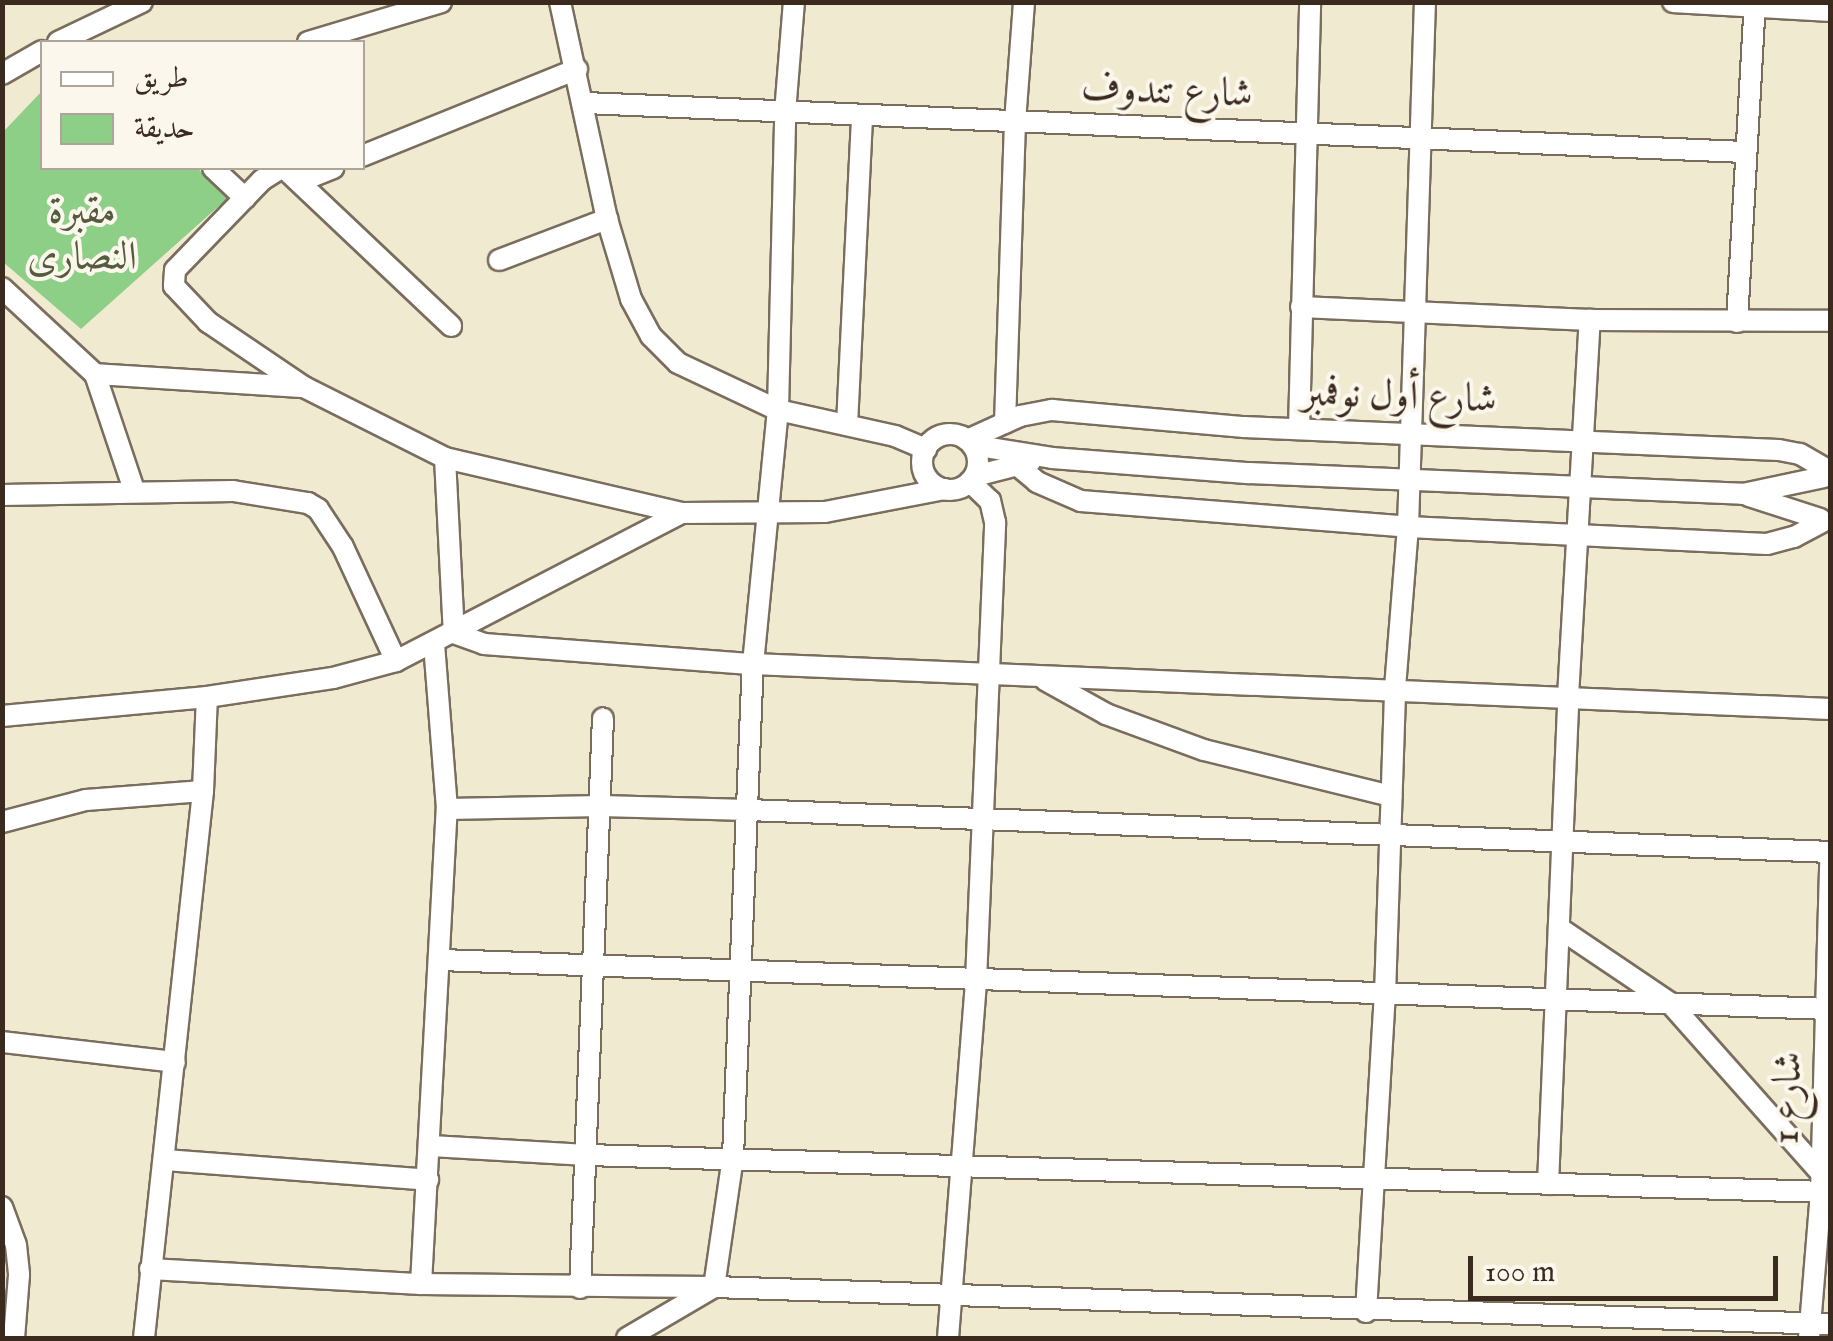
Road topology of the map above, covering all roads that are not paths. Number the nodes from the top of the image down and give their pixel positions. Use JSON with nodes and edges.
{"nodes":[{"id":1,"x":142,"y":2,"type":"edge"},
{"id":2,"x":442,"y":2,"type":"edge"},
{"id":3,"x":560,"y":2,"type":"edge"},
{"id":4,"x":794,"y":2,"type":"edge"},
{"id":5,"x":1024,"y":2,"type":"edge"},
{"id":6,"x":1310,"y":2,"type":"edge"},
{"id":7,"x":1424,"y":2,"type":"edge"},
{"id":8,"x":1673,"y":2,"type":"edge"},
{"id":9,"x":1754,"y":5,"type":"edge"},
{"id":10,"x":1830,"y":11,"type":"edge"},
{"id":11,"x":70,"y":40,"type":"edge"},
{"id":12,"x":315,"y":40,"type":"edge"},
{"id":13,"x":40,"y":53,"type":"edge"},
{"id":14,"x":577,"y":68,"type":"junction"},
{"id":15,"x":2,"y":74,"type":"edge"},
{"id":16,"x":585,"y":104,"type":"junction"},
{"id":17,"x":785,"y":113,"type":"junction"},
{"id":18,"x":862,"y":115,"type":"junction"},
{"id":19,"x":1014,"y":122,"type":"junction"},
{"id":20,"x":1307,"y":134,"type":"junction"},
{"id":21,"x":1422,"y":137,"type":"junction"},
{"id":22,"x":1746,"y":152,"type":"junction"},
{"id":23,"x":365,"y":155,"type":"edge"},
{"id":24,"x":215,"y":170,"type":"edge"},
{"id":25,"x":279,"y":170,"type":"edge"},
{"id":26,"x":285,"y":170,"type":"edge"},
{"id":27,"x":329,"y":170,"type":"edge"},
{"id":28,"x":301,"y":181,"type":"junction"},
{"id":29,"x":244,"y":198,"type":"junction"},
{"id":30,"x":607,"y":219,"type":"junction"},
{"id":31,"x":499,"y":260,"type":"dead end"},
{"id":32,"x":2,"y":288,"type":"edge"},
{"id":33,"x":1301,"y":306,"type":"junction"},
{"id":34,"x":12,"y":307,"type":"edge"},
{"id":35,"x":1416,"y":313,"type":"junction"},
{"id":36,"x":1590,"y":320,"type":"junction"},
{"id":37,"x":1830,"y":321,"type":"edge"},
{"id":38,"x":1737,"y":322,"type":"junction"},
{"id":39,"x":451,"y":326,"type":"dead end"},
{"id":40,"x":96,"y":374,"type":"junction"},
{"id":41,"x":304,"y":387,"type":"junction"},
{"id":42,"x":778,"y":410,"type":"junction"},
{"id":43,"x":847,"y":424,"type":"junction"},
{"id":44,"x":1005,"y":424,"type":"junction"},
{"id":45,"x":1299,"y":429,"type":"junction"},
{"id":46,"x":1410,"y":433,"type":"junction"},
{"id":47,"x":1583,"y":441,"type":"junction"},
{"id":48,"x":969,"y":442,"type":"junction"},
{"id":49,"x":924,"y":452,"type":"junction"},
{"id":50,"x":445,"y":458,"type":"junction"},
{"id":51,"x":1052,"y":458,"type":"junction"},
{"id":52,"x":1017,"y":465,"type":"junction"},
{"id":53,"x":1828,"y":474,"type":"edge"},
{"id":54,"x":972,"y":479,"type":"junction"},
{"id":55,"x":1408,"y":480,"type":"junction"},
{"id":56,"x":1582,"y":486,"type":"junction"},
{"id":57,"x":134,"y":490,"type":"junction"},
{"id":58,"x":945,"y":490,"type":"junction"},
{"id":59,"x":1742,"y":494,"type":"junction"},
{"id":60,"x":2,"y":495,"type":"edge"},
{"id":61,"x":880,"y":498,"type":"junction"},
{"id":62,"x":681,"y":513,"type":"junction"},
{"id":63,"x":770,"y":514,"type":"junction"},
{"id":64,"x":1826,"y":526,"type":"edge"},
{"id":65,"x":1408,"y":528,"type":"junction"},
{"id":66,"x":1577,"y":535,"type":"junction"},
{"id":67,"x":454,"y":633,"type":"junction"},
{"id":68,"x":434,"y":644,"type":"junction"},
{"id":69,"x":396,"y":660,"type":"junction"},
{"id":70,"x":753,"y":664,"type":"junction"},
{"id":71,"x":988,"y":674,"type":"junction"},
{"id":72,"x":1041,"y":678,"type":"junction"},
{"id":73,"x":1395,"y":688,"type":"junction"},
{"id":74,"x":1568,"y":697,"type":"junction"},
{"id":75,"x":207,"y":698,"type":"junction"},
{"id":76,"x":1830,"y":708,"type":"edge"},
{"id":77,"x":2,"y":716,"type":"edge"},
{"id":78,"x":604,"y":718,"type":"dead end"},
{"id":79,"x":203,"y":791,"type":"junction"},
{"id":80,"x":1392,"y":796,"type":"junction"},
{"id":81,"x":601,"y":806,"type":"junction"},
{"id":82,"x":447,"y":809,"type":"junction"},
{"id":83,"x":748,"y":810,"type":"junction"},
{"id":84,"x":984,"y":820,"type":"junction"},
{"id":85,"x":2,"y":822,"type":"edge"},
{"id":86,"x":1390,"y":832,"type":"junction"},
{"id":87,"x":1564,"y":841,"type":"junction"},
{"id":88,"x":1830,"y":852,"type":"edge"},
{"id":89,"x":1830,"y":860,"type":"edge"},
{"id":90,"x":1560,"y":928,"type":"junction"},
{"id":91,"x":1830,"y":928,"type":"edge"},
{"id":92,"x":440,"y":960,"type":"junction"},
{"id":93,"x":596,"y":964,"type":"junction"},
{"id":94,"x":740,"y":970,"type":"junction"},
{"id":95,"x":976,"y":981,"type":"junction"},
{"id":96,"x":1385,"y":995,"type":"junction"},
{"id":97,"x":1558,"y":1002,"type":"junction"},
{"id":98,"x":1670,"y":1004,"type":"junction"},
{"id":99,"x":1829,"y":1009,"type":"edge"},
{"id":100,"x":2,"y":1042,"type":"edge"},
{"id":101,"x":175,"y":1062,"type":"junction"},
{"id":102,"x":431,"y":1146,"type":"junction"},
{"id":103,"x":587,"y":1155,"type":"junction"},
{"id":104,"x":733,"y":1157,"type":"junction"},
{"id":105,"x":165,"y":1160,"type":"junction"},
{"id":106,"x":962,"y":1167,"type":"junction"},
{"id":107,"x":1374,"y":1178,"type":"junction"},
{"id":108,"x":428,"y":1180,"type":"junction"},
{"id":109,"x":1548,"y":1184,"type":"junction"},
{"id":110,"x":1824,"y":1186,"type":"edge"},
{"id":111,"x":2,"y":1207,"type":"edge"},
{"id":112,"x":150,"y":1269,"type":"junction"},
{"id":113,"x":421,"y":1284,"type":"junction"},
{"id":114,"x":714,"y":1287,"type":"junction"},
{"id":115,"x":580,"y":1288,"type":"junction"},
{"id":116,"x":950,"y":1296,"type":"junction"},
{"id":117,"x":1366,"y":1312,"type":"junction"},
{"id":118,"x":1816,"y":1328,"type":"edge"},
{"id":119,"x":14,"y":1338,"type":"edge"},
{"id":120,"x":144,"y":1338,"type":"edge"},
{"id":121,"x":627,"y":1338,"type":"edge"},
{"id":122,"x":948,"y":1338,"type":"edge"}],
"edges":[{"from":1,"to":11,"type":"street"},
{"from":2,"to":12,"type":"street"},
{"from":3,"to":14,"type":"street"},
{"from":4,"to":17,"type":"street"},
{"from":5,"to":19,"type":"street"},
{"from":6,"to":20,"type":"street"},
{"from":7,"to":21,"type":"street"},
{"from":8,"to":9,"type":"street"},
{"from":9,"to":10,"type":"street"},
{"from":9,"to":22,"type":"street"},
{"from":13,"to":15,"type":"street"},
{"from":14,"to":16,"type":"street"},
{"from":14,"to":23,"type":"street"},
{"from":16,"to":17,"type":"street","name":"شارع تندوف"},
{"from":16,"to":30,"type":"street"},
{"from":17,"to":18,"type":"street","name":"شارع تندوف"},
{"from":17,"to":42,"type":"street"},
{"from":18,"to":19,"type":"street","name":"شارع تندوف"},
{"from":18,"to":43,"type":"street"},
{"from":19,"to":20,"type":"street","name":"شارع تندوف"},
{"from":19,"to":44,"type":"street"},
{"from":20,"to":21,"type":"street","name":"شارع تندوف"},
{"from":20,"to":33,"type":"street"},
{"from":21,"to":22,"type":"street","name":"شارع تندوف"},
{"from":21,"to":35,"type":"street"},
{"from":22,"to":38,"type":"street"},
{"from":24,"to":29,"type":"street"},
{"from":25,"to":29,"type":"street"},
{"from":26,"to":28,"type":"street"},
{"from":27,"to":28,"type":"street"},
{"from":28,"to":39,"type":"street"},
{"from":29,"to":41,"type":"street"},
{"from":30,"to":31,"type":"street"},
{"from":30,"to":42,"type":"street"},
{"from":32,"to":34,"type":"street"},
{"from":33,"to":35,"type":"street"},
{"from":33,"to":45,"type":"street"},
{"from":34,"to":40,"type":"street"},
{"from":35,"to":36,"type":"street"},
{"from":35,"to":46,"type":"street"},
{"from":36,"to":38,"type":"street"},
{"from":36,"to":47,"type":"street"},
{"from":37,"to":38,"type":"street"},
{"from":40,"to":41,"type":"street"},
{"from":40,"to":57,"type":"street"},
{"from":41,"to":50,"type":"street"},
{"from":42,"to":43,"type":"street"},
{"from":42,"to":63,"type":"street"},
{"from":43,"to":49,"type":"street"},
{"from":44,"to":45,"type":"street","name":"شارع أول نوفمبر"},
{"from":44,"to":48,"type":"street","name":"شارع أول نوفمبر"},
{"from":45,"to":46,"type":"street","name":"شارع أول نوفمبر"},
{"from":46,"to":47,"type":"street","name":"شارع أول نوفمبر"},
{"from":46,"to":55,"type":"street"},
{"from":47,"to":53,"type":"street","name":"شارع أول نوفمبر"},
{"from":47,"to":56,"type":"street"},
{"from":48,"to":49,"type":"street"},
{"from":48,"to":51,"type":"street","name":"شارع أول نوفمبر"},
{"from":48,"to":54,"type":"street"},
{"from":49,"to":58,"type":"street"},
{"from":49,"to":61,"type":"street"},
{"from":50,"to":62,"type":"street"},
{"from":50,"to":67,"type":"street"},
{"from":51,"to":52,"type":"street","name":"شارع أول نوفمبر"},
{"from":51,"to":55,"type":"street","name":"شارع أول نوفمبر"},
{"from":52,"to":54,"type":"street","name":"شارع أول نوفمبر"},
{"from":52,"to":65,"type":"street"},
{"from":53,"to":59,"type":"street","name":"شارع أول نوفمبر"},
{"from":53,"to":64,"type":"street"},
{"from":54,"to":58,"type":"street"},
{"from":54,"to":71,"type":"street"},
{"from":55,"to":56,"type":"street","name":"شارع أول نوفمبر"},
{"from":55,"to":65,"type":"street"},
{"from":56,"to":59,"type":"street","name":"شارع أول نوفمبر"},
{"from":56,"to":66,"type":"street"},
{"from":57,"to":60,"type":"street"},
{"from":57,"to":69,"type":"street"},
{"from":58,"to":61,"type":"street"},
{"from":59,"to":64,"type":"street","name":"شارع أول نوفمبر"},
{"from":61,"to":63,"type":"street"},
{"from":62,"to":63,"type":"street"},
{"from":62,"to":67,"type":"street"},
{"from":63,"to":70,"type":"street"},
{"from":64,"to":66,"type":"street"},
{"from":65,"to":66,"type":"street"},
{"from":65,"to":73,"type":"street"},
{"from":66,"to":74,"type":"street"},
{"from":67,"to":68,"type":"street"},
{"from":67,"to":70,"type":"street"},
{"from":68,"to":69,"type":"street"},
{"from":68,"to":82,"type":"street"},
{"from":69,"to":75,"type":"street"},
{"from":70,"to":71,"type":"street"},
{"from":70,"to":83,"type":"street"},
{"from":71,"to":72,"type":"street"},
{"from":71,"to":84,"type":"street"},
{"from":72,"to":73,"type":"street"},
{"from":72,"to":80,"type":"street"},
{"from":73,"to":74,"type":"street"},
{"from":73,"to":80,"type":"street"},
{"from":74,"to":76,"type":"street"},
{"from":74,"to":87,"type":"street"},
{"from":75,"to":77,"type":"street"},
{"from":75,"to":79,"type":"street"},
{"from":78,"to":81,"type":"street"},
{"from":79,"to":85,"type":"street"},
{"from":79,"to":101,"type":"street"},
{"from":80,"to":86,"type":"street"},
{"from":81,"to":82,"type":"street"},
{"from":81,"to":83,"type":"street"},
{"from":81,"to":93,"type":"street"},
{"from":82,"to":92,"type":"street"},
{"from":83,"to":84,"type":"street"},
{"from":83,"to":94,"type":"street"},
{"from":84,"to":86,"type":"street"},
{"from":84,"to":95,"type":"street"},
{"from":86,"to":87,"type":"street"},
{"from":86,"to":96,"type":"street"},
{"from":87,"to":88,"type":"street"},
{"from":87,"to":90,"type":"street"},
{"from":89,"to":91,"type":"street","name":"شارع 1"},
{"from":90,"to":97,"type":"street"},
{"from":90,"to":98,"type":"street"},
{"from":91,"to":99,"type":"street","name":"شارع 1"},
{"from":92,"to":93,"type":"street"},
{"from":92,"to":102,"type":"street"},
{"from":93,"to":94,"type":"street"},
{"from":93,"to":103,"type":"street"},
{"from":94,"to":95,"type":"street"},
{"from":94,"to":104,"type":"street"},
{"from":95,"to":96,"type":"street"},
{"from":95,"to":106,"type":"street"},
{"from":96,"to":97,"type":"street"},
{"from":96,"to":107,"type":"street"},
{"from":97,"to":98,"type":"street"},
{"from":97,"to":109,"type":"street"},
{"from":98,"to":99,"type":"street"},
{"from":98,"to":110,"type":"street"},
{"from":99,"to":110,"type":"street","name":"شارع 1"},
{"from":100,"to":101,"type":"street"},
{"from":101,"to":105,"type":"street"},
{"from":102,"to":103,"type":"street"},
{"from":102,"to":108,"type":"street"},
{"from":103,"to":104,"type":"street"},
{"from":103,"to":115,"type":"street"},
{"from":104,"to":106,"type":"street"},
{"from":104,"to":114,"type":"street"},
{"from":105,"to":108,"type":"street"},
{"from":105,"to":112,"type":"street"},
{"from":106,"to":107,"type":"street"},
{"from":106,"to":116,"type":"street"},
{"from":107,"to":109,"type":"street"},
{"from":107,"to":117,"type":"street"},
{"from":108,"to":113,"type":"street"},
{"from":109,"to":110,"type":"street"},
{"from":110,"to":118,"type":"street","name":"شارع 1"},
{"from":111,"to":119,"type":"street"},
{"from":112,"to":113,"type":"street"},
{"from":112,"to":120,"type":"street"},
{"from":113,"to":115,"type":"street"},
{"from":114,"to":115,"type":"street"},
{"from":114,"to":116,"type":"street"},
{"from":114,"to":121,"type":"street"},
{"from":116,"to":117,"type":"street"},
{"from":116,"to":122,"type":"street"},
{"from":117,"to":118,"type":"street"}]}
